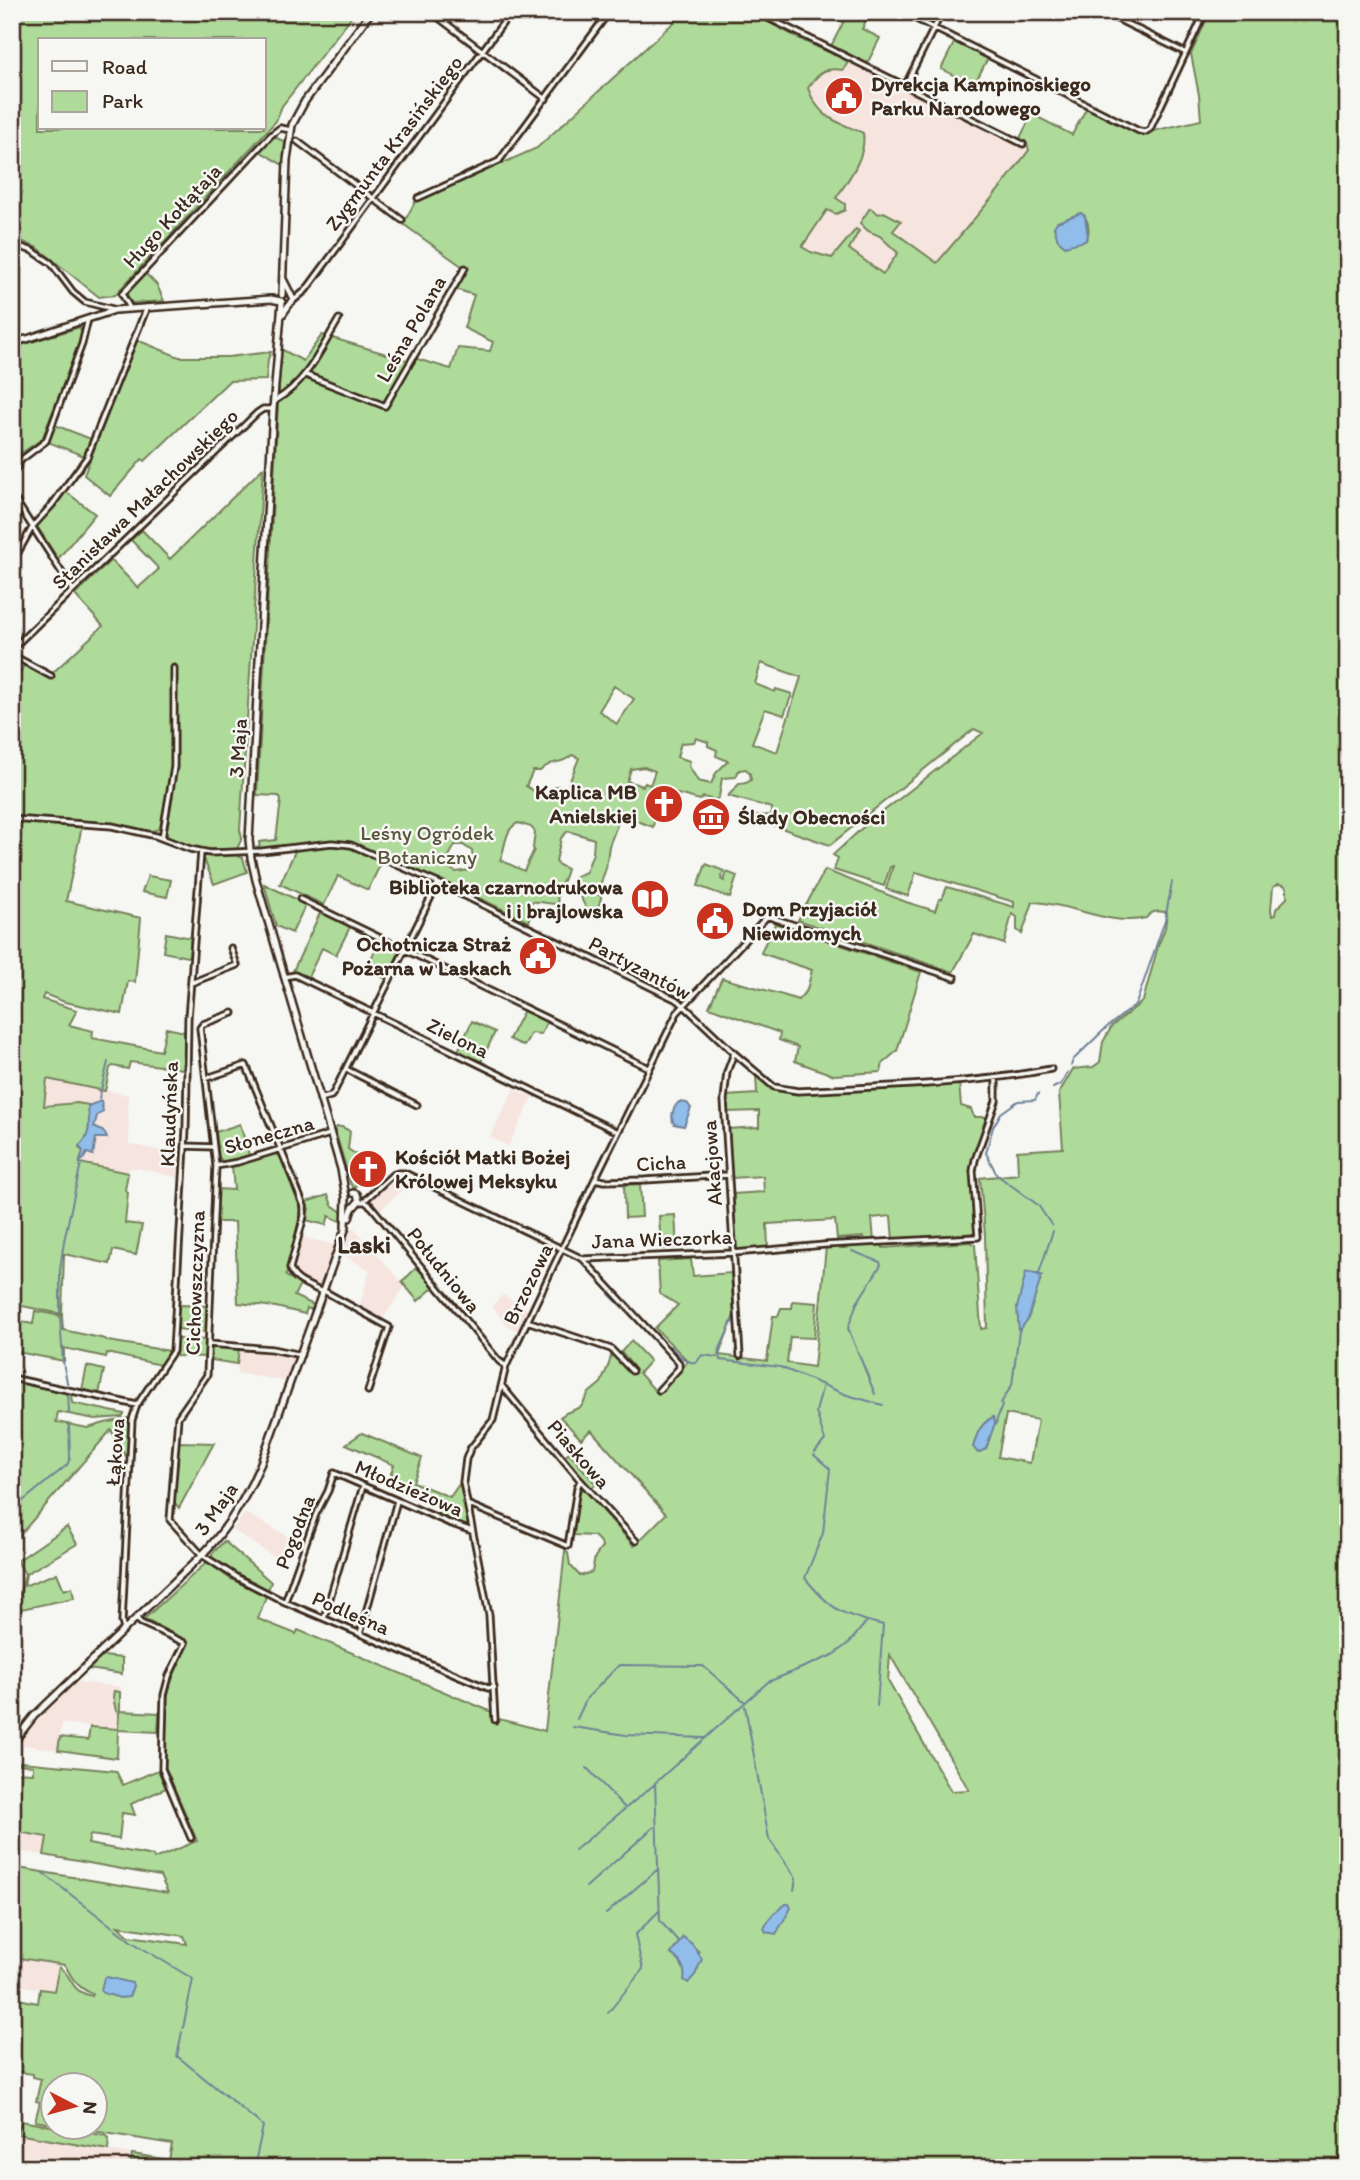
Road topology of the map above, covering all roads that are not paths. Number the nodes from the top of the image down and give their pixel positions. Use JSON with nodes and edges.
{"nodes":[{"id":1,"x":371,"y":12,"type":"edge"},
{"id":2,"x":430,"y":12,"type":"edge"},
{"id":3,"x":511,"y":12,"type":"edge"},
{"id":4,"x":608,"y":12,"type":"edge"},
{"id":5,"x":757,"y":12,"type":"edge"},
{"id":6,"x":902,"y":12,"type":"edge"},
{"id":7,"x":942,"y":12,"type":"edge"},
{"id":8,"x":1103,"y":12,"type":"edge"},
{"id":9,"x":1205,"y":12,"type":"edge"},
{"id":10,"x":934,"y":28,"type":"junction"},
{"id":11,"x":482,"y":51,"type":"junction"},
{"id":12,"x":1187,"y":53,"type":"junction"},
{"id":13,"x":905,"y":86,"type":"junction"},
{"id":14,"x":546,"y":99,"type":"junction"},
{"id":15,"x":291,"y":130,"type":"junction"},
{"id":16,"x":298,"y":141,"type":"dead end"},
{"id":17,"x":1023,"y":144,"type":"dead end"},
{"id":18,"x":372,"y":197,"type":"junction"},
{"id":19,"x":418,"y":198,"type":"dead end"},
{"id":20,"x":401,"y":220,"type":"dead end"},
{"id":21,"x":12,"y":244,"type":"edge"},
{"id":22,"x":466,"y":268,"type":"dead end"},
{"id":23,"x":281,"y":273,"type":"junction"},
{"id":24,"x":281,"y":298,"type":"junction"},
{"id":25,"x":291,"y":298,"type":"junction"},
{"id":26,"x":147,"y":307,"type":"junction"},
{"id":27,"x":130,"y":308,"type":"junction"},
{"id":28,"x":115,"y":310,"type":"junction"},
{"id":29,"x":280,"y":318,"type":"junction"},
{"id":30,"x":88,"y":319,"type":"junction"},
{"id":31,"x":339,"y":319,"type":"dead end"},
{"id":32,"x":12,"y":342,"type":"edge"},
{"id":33,"x":306,"y":375,"type":"junction"},
{"id":34,"x":276,"y":400,"type":"dead end"},
{"id":35,"x":273,"y":409,"type":"junction"},
{"id":36,"x":12,"y":475,"type":"edge"},
{"id":37,"x":12,"y":495,"type":"edge"},
{"id":38,"x":33,"y":526,"type":"junction"},
{"id":39,"x":12,"y":563,"type":"edge"},
{"id":40,"x":73,"y":590,"type":"junction"},
{"id":41,"x":12,"y":649,"type":"edge"},
{"id":42,"x":12,"y":655,"type":"edge"},
{"id":43,"x":174,"y":668,"type":"dead end"},
{"id":44,"x":51,"y":676,"type":"dead end"},
{"id":45,"x":12,"y":819,"type":"edge"},
{"id":46,"x":162,"y":838,"type":"junction"},
{"id":47,"x":201,"y":852,"type":"junction"},
{"id":48,"x":250,"y":852,"type":"junction"},
{"id":49,"x":438,"y":883,"type":"junction"},
{"id":50,"x":300,"y":899,"type":"dead end"},
{"id":51,"x":773,"y":910,"type":"dead end"},
{"id":52,"x":767,"y":916,"type":"junction"},
{"id":53,"x":231,"y":948,"type":"dead end"},
{"id":54,"x":406,"y":948,"type":"junction"},
{"id":55,"x":284,"y":977,"type":"junction"},
{"id":56,"x":955,"y":978,"type":"dead end"},
{"id":57,"x":191,"y":983,"type":"junction"},
{"id":58,"x":684,"y":1005,"type":"junction"},
{"id":59,"x":233,"y":1013,"type":"dead end"},
{"id":60,"x":373,"y":1014,"type":"junction"},
{"id":61,"x":734,"y":1053,"type":"junction"},
{"id":62,"x":649,"y":1068,"type":"junction"},
{"id":63,"x":346,"y":1069,"type":"junction"},
{"id":64,"x":1051,"y":1069,"type":"dead end"},
{"id":65,"x":996,"y":1077,"type":"junction"},
{"id":66,"x":207,"y":1078,"type":"junction"},
{"id":67,"x":320,"y":1099,"type":"junction"},
{"id":68,"x":417,"y":1105,"type":"dead end"},
{"id":69,"x":618,"y":1132,"type":"junction"},
{"id":70,"x":330,"y":1134,"type":"junction"},
{"id":71,"x":185,"y":1146,"type":"junction"},
{"id":72,"x":214,"y":1147,"type":"junction"},
{"id":73,"x":280,"y":1149,"type":"junction"},
{"id":74,"x":216,"y":1166,"type":"junction"},
{"id":75,"x":341,"y":1169,"type":"junction"},
{"id":76,"x":728,"y":1175,"type":"junction"},
{"id":77,"x":595,"y":1179,"type":"junction"},
{"id":78,"x":372,"y":1192,"type":"junction"},
{"id":79,"x":355,"y":1193,"type":"junction"},
{"id":80,"x":346,"y":1200,"type":"junction"},
{"id":81,"x":363,"y":1201,"type":"junction"},
{"id":82,"x":356,"y":1205,"type":"junction"},
{"id":83,"x":345,"y":1228,"type":"junction"},
{"id":84,"x":563,"y":1249,"type":"junction"},
{"id":85,"x":734,"y":1253,"type":"junction"},
{"id":86,"x":583,"y":1259,"type":"junction"},
{"id":87,"x":324,"y":1292,"type":"junction"},
{"id":88,"x":527,"y":1321,"type":"junction"},
{"id":89,"x":209,"y":1344,"type":"junction"},
{"id":90,"x":301,"y":1355,"type":"junction"},
{"id":91,"x":740,"y":1356,"type":"dead end"},
{"id":92,"x":506,"y":1366,"type":"junction"},
{"id":93,"x":632,"y":1371,"type":"dead end"},
{"id":94,"x":12,"y":1378,"type":"edge"},
{"id":95,"x":501,"y":1385,"type":"junction"},
{"id":96,"x":659,"y":1390,"type":"dead end"},
{"id":97,"x":368,"y":1391,"type":"dead end"},
{"id":98,"x":136,"y":1405,"type":"junction"},
{"id":99,"x":334,"y":1473,"type":"joint"},
{"id":100,"x":580,"y":1480,"type":"junction"},
{"id":101,"x":363,"y":1486,"type":"junction"},
{"id":102,"x":397,"y":1501,"type":"junction"},
{"id":103,"x":467,"y":1504,"type":"junction"},
{"id":104,"x":472,"y":1531,"type":"junction"},
{"id":105,"x":636,"y":1541,"type":"dead end"},
{"id":106,"x":202,"y":1555,"type":"junction"},
{"id":107,"x":285,"y":1602,"type":"junction"},
{"id":108,"x":136,"y":1618,"type":"junction"},
{"id":109,"x":324,"y":1618,"type":"junction"},
{"id":110,"x":124,"y":1629,"type":"junction"},
{"id":111,"x":360,"y":1634,"type":"junction"},
{"id":112,"x":494,"y":1687,"type":"junction"},
{"id":113,"x":495,"y":1720,"type":"dead end"},
{"id":114,"x":12,"y":1744,"type":"edge"},
{"id":115,"x":191,"y":1838,"type":"dead end"}],
"edges":[{"from":1,"to":15,"type":"street","name":"3 Maja"},
{"from":2,"to":11,"type":"street"},
{"from":3,"to":11,"type":"street","name":"Zygmunta Krasińskiego"},
{"from":4,"to":14,"type":"street"},
{"from":5,"to":13,"type":"street"},
{"from":6,"to":10,"type":"street"},
{"from":7,"to":10,"type":"street"},
{"from":8,"to":12,"type":"street"},
{"from":9,"to":12,"type":"street"},
{"from":10,"to":12,"type":"street"},
{"from":10,"to":13,"type":"street"},
{"from":11,"to":14,"type":"street"},
{"from":11,"to":18,"type":"street","name":"Zygmunta Krasińskiego"},
{"from":13,"to":17,"type":"street"},
{"from":14,"to":19,"type":"street"},
{"from":15,"to":23,"type":"street","name":"3 Maja"},
{"from":15,"to":27,"type":"street","name":"Hugo Kołłątaja"},
{"from":16,"to":18,"type":"street"},
{"from":18,"to":20,"type":"street"},
{"from":18,"to":25,"type":"street","name":"Zygmunta Krasińskiego"},
{"from":21,"to":28,"type":"street"},
{"from":22,"to":33,"type":"street","name":"Leśna Polana"},
{"from":23,"to":24,"type":"street","name":"3 Maja"},
{"from":23,"to":25,"type":"street","name":"3 Maja"},
{"from":24,"to":25,"type":"street"},
{"from":24,"to":25,"type":"street"},
{"from":24,"to":26,"type":"street"},
{"from":24,"to":29,"type":"street","name":"3 Maja"},
{"from":25,"to":29,"type":"street","name":"3 Maja"},
{"from":26,"to":27,"type":"street"},
{"from":26,"to":38,"type":"street"},
{"from":27,"to":28,"type":"street"},
{"from":28,"to":30,"type":"street"},
{"from":29,"to":35,"type":"street","name":"3 Maja"},
{"from":30,"to":32,"type":"street"},
{"from":30,"to":36,"type":"street"},
{"from":31,"to":33,"type":"street"},
{"from":33,"to":34,"type":"street"},
{"from":35,"to":40,"type":"street","name":"Stanisława Małachowskiego"},
{"from":35,"to":48,"type":"street","name":"3 Maja"},
{"from":37,"to":38,"type":"street"},
{"from":38,"to":39,"type":"street"},
{"from":38,"to":40,"type":"street"},
{"from":40,"to":41,"type":"street","name":"Stanisława Małachowskiego"},
{"from":42,"to":44,"type":"street"},
{"from":43,"to":46,"type":"street"},
{"from":45,"to":46,"type":"street","name":"Partyzantów"},
{"from":46,"to":47,"type":"street","name":"Partyzantów"},
{"from":47,"to":48,"type":"street","name":"Partyzantów"},
{"from":47,"to":57,"type":"street","name":"Klaudyńska"},
{"from":48,"to":49,"type":"street","name":"Partyzantów"},
{"from":48,"to":55,"type":"street","name":"3 Maja"},
{"from":49,"to":54,"type":"street"},
{"from":49,"to":58,"type":"street","name":"Partyzantów"},
{"from":50,"to":54,"type":"street"},
{"from":51,"to":52,"type":"street","name":"Brzozowa"},
{"from":52,"to":56,"type":"street"},
{"from":52,"to":58,"type":"street","name":"Brzozowa"},
{"from":53,"to":57,"type":"street"},
{"from":54,"to":60,"type":"street"},
{"from":54,"to":62,"type":"street"},
{"from":55,"to":60,"type":"street","name":"Zielona"},
{"from":55,"to":67,"type":"street","name":"3 Maja"},
{"from":57,"to":71,"type":"street","name":"Klaudyńska"},
{"from":58,"to":61,"type":"street","name":"Partyzantów"},
{"from":58,"to":62,"type":"street","name":"Brzozowa"},
{"from":59,"to":66,"type":"street","name":"Cichowszczyzna"},
{"from":60,"to":63,"type":"street"},
{"from":60,"to":69,"type":"street","name":"Zielona"},
{"from":61,"to":65,"type":"street","name":"Partyzantów"},
{"from":61,"to":76,"type":"street","name":"Akacjowa"},
{"from":62,"to":69,"type":"street","name":"Brzozowa"},
{"from":63,"to":67,"type":"street"},
{"from":63,"to":68,"type":"street"},
{"from":64,"to":65,"type":"street","name":"Partyzantów"},
{"from":65,"to":85,"type":"street","name":"Jana Wieczorka"},
{"from":66,"to":72,"type":"street","name":"Cichowszczyzna"},
{"from":66,"to":73,"type":"street"},
{"from":67,"to":70,"type":"street","name":"3 Maja"},
{"from":69,"to":77,"type":"street","name":"Brzozowa"},
{"from":70,"to":73,"type":"street","name":"Słoneczna"},
{"from":70,"to":75,"type":"street","name":"3 Maja"},
{"from":71,"to":72,"type":"street"},
{"from":71,"to":98,"type":"street","name":"Klaudyńska"},
{"from":72,"to":74,"type":"street","name":"Cichowszczyzna"},
{"from":73,"to":74,"type":"street","name":"Słoneczna"},
{"from":73,"to":87,"type":"street"},
{"from":74,"to":89,"type":"street","name":"Cichowszczyzna"},
{"from":75,"to":79,"type":"street","name":"3 Maja"},
{"from":75,"to":80,"type":"street","name":"3 Maja"},
{"from":76,"to":77,"type":"street","name":"Cicha"},
{"from":76,"to":85,"type":"street","name":"Akacjowa"},
{"from":77,"to":84,"type":"street","name":"Brzozowa"},
{"from":78,"to":79,"type":"street","name":"Jana Wieczorka"},
{"from":78,"to":81,"type":"street","name":"Jana Wieczorka"},
{"from":78,"to":84,"type":"street","name":"Jana Wieczorka"},
{"from":79,"to":80,"type":"street"},
{"from":79,"to":82,"type":"street"},
{"from":80,"to":82,"type":"street"},
{"from":80,"to":83,"type":"street","name":"3 Maja"},
{"from":81,"to":82,"type":"street"},
{"from":81,"to":92,"type":"street","name":"Południowa"},
{"from":82,"to":83,"type":"street","name":"3 Maja"},
{"from":83,"to":87,"type":"street","name":"3 Maja"},
{"from":84,"to":86,"type":"street","name":"Jana Wieczorka"},
{"from":84,"to":88,"type":"street","name":"Brzozowa"},
{"from":85,"to":86,"type":"street","name":"Jana Wieczorka"},
{"from":85,"to":91,"type":"street","name":"Akacjowa"},
{"from":86,"to":96,"type":"street"},
{"from":87,"to":90,"type":"street","name":"3 Maja"},
{"from":87,"to":97,"type":"street"},
{"from":88,"to":92,"type":"street","name":"Brzozowa"},
{"from":88,"to":93,"type":"street"},
{"from":89,"to":90,"type":"street"},
{"from":89,"to":106,"type":"street","name":"Cichowszczyzna"},
{"from":90,"to":106,"type":"street","name":"3 Maja"},
{"from":92,"to":95,"type":"street","name":"Brzozowa"},
{"from":94,"to":98,"type":"street","name":"Łąkowa"},
{"from":95,"to":100,"type":"street","name":"Piaskowa"},
{"from":95,"to":103,"type":"street","name":"Brzozowa"},
{"from":98,"to":110,"type":"street","name":"Łąkowa"},
{"from":99,"to":101,"type":"street","name":"Młodzieżowa"},
{"from":99,"to":107,"type":"street","name":"Pogodna"},
{"from":100,"to":103,"type":"street"},
{"from":100,"to":105,"type":"street","name":"Piaskowa"},
{"from":101,"to":102,"type":"street","name":"Młodzieżowa"},
{"from":101,"to":109,"type":"street"},
{"from":102,"to":104,"type":"street","name":"Młodzieżowa"},
{"from":102,"to":111,"type":"street"},
{"from":103,"to":104,"type":"street","name":"Brzozowa"},
{"from":104,"to":112,"type":"street","name":"Brzozowa"},
{"from":106,"to":107,"type":"street","name":"Podleśna"},
{"from":106,"to":108,"type":"street","name":"3 Maja"},
{"from":107,"to":109,"type":"street","name":"Podleśna"},
{"from":108,"to":110,"type":"street","name":"3 Maja"},
{"from":108,"to":115,"type":"street"},
{"from":109,"to":111,"type":"street","name":"Podleśna"},
{"from":110,"to":114,"type":"street","name":"3 Maja"},
{"from":111,"to":112,"type":"street","name":"Podleśna"},
{"from":112,"to":113,"type":"street","name":"Brzozowa"}]}
